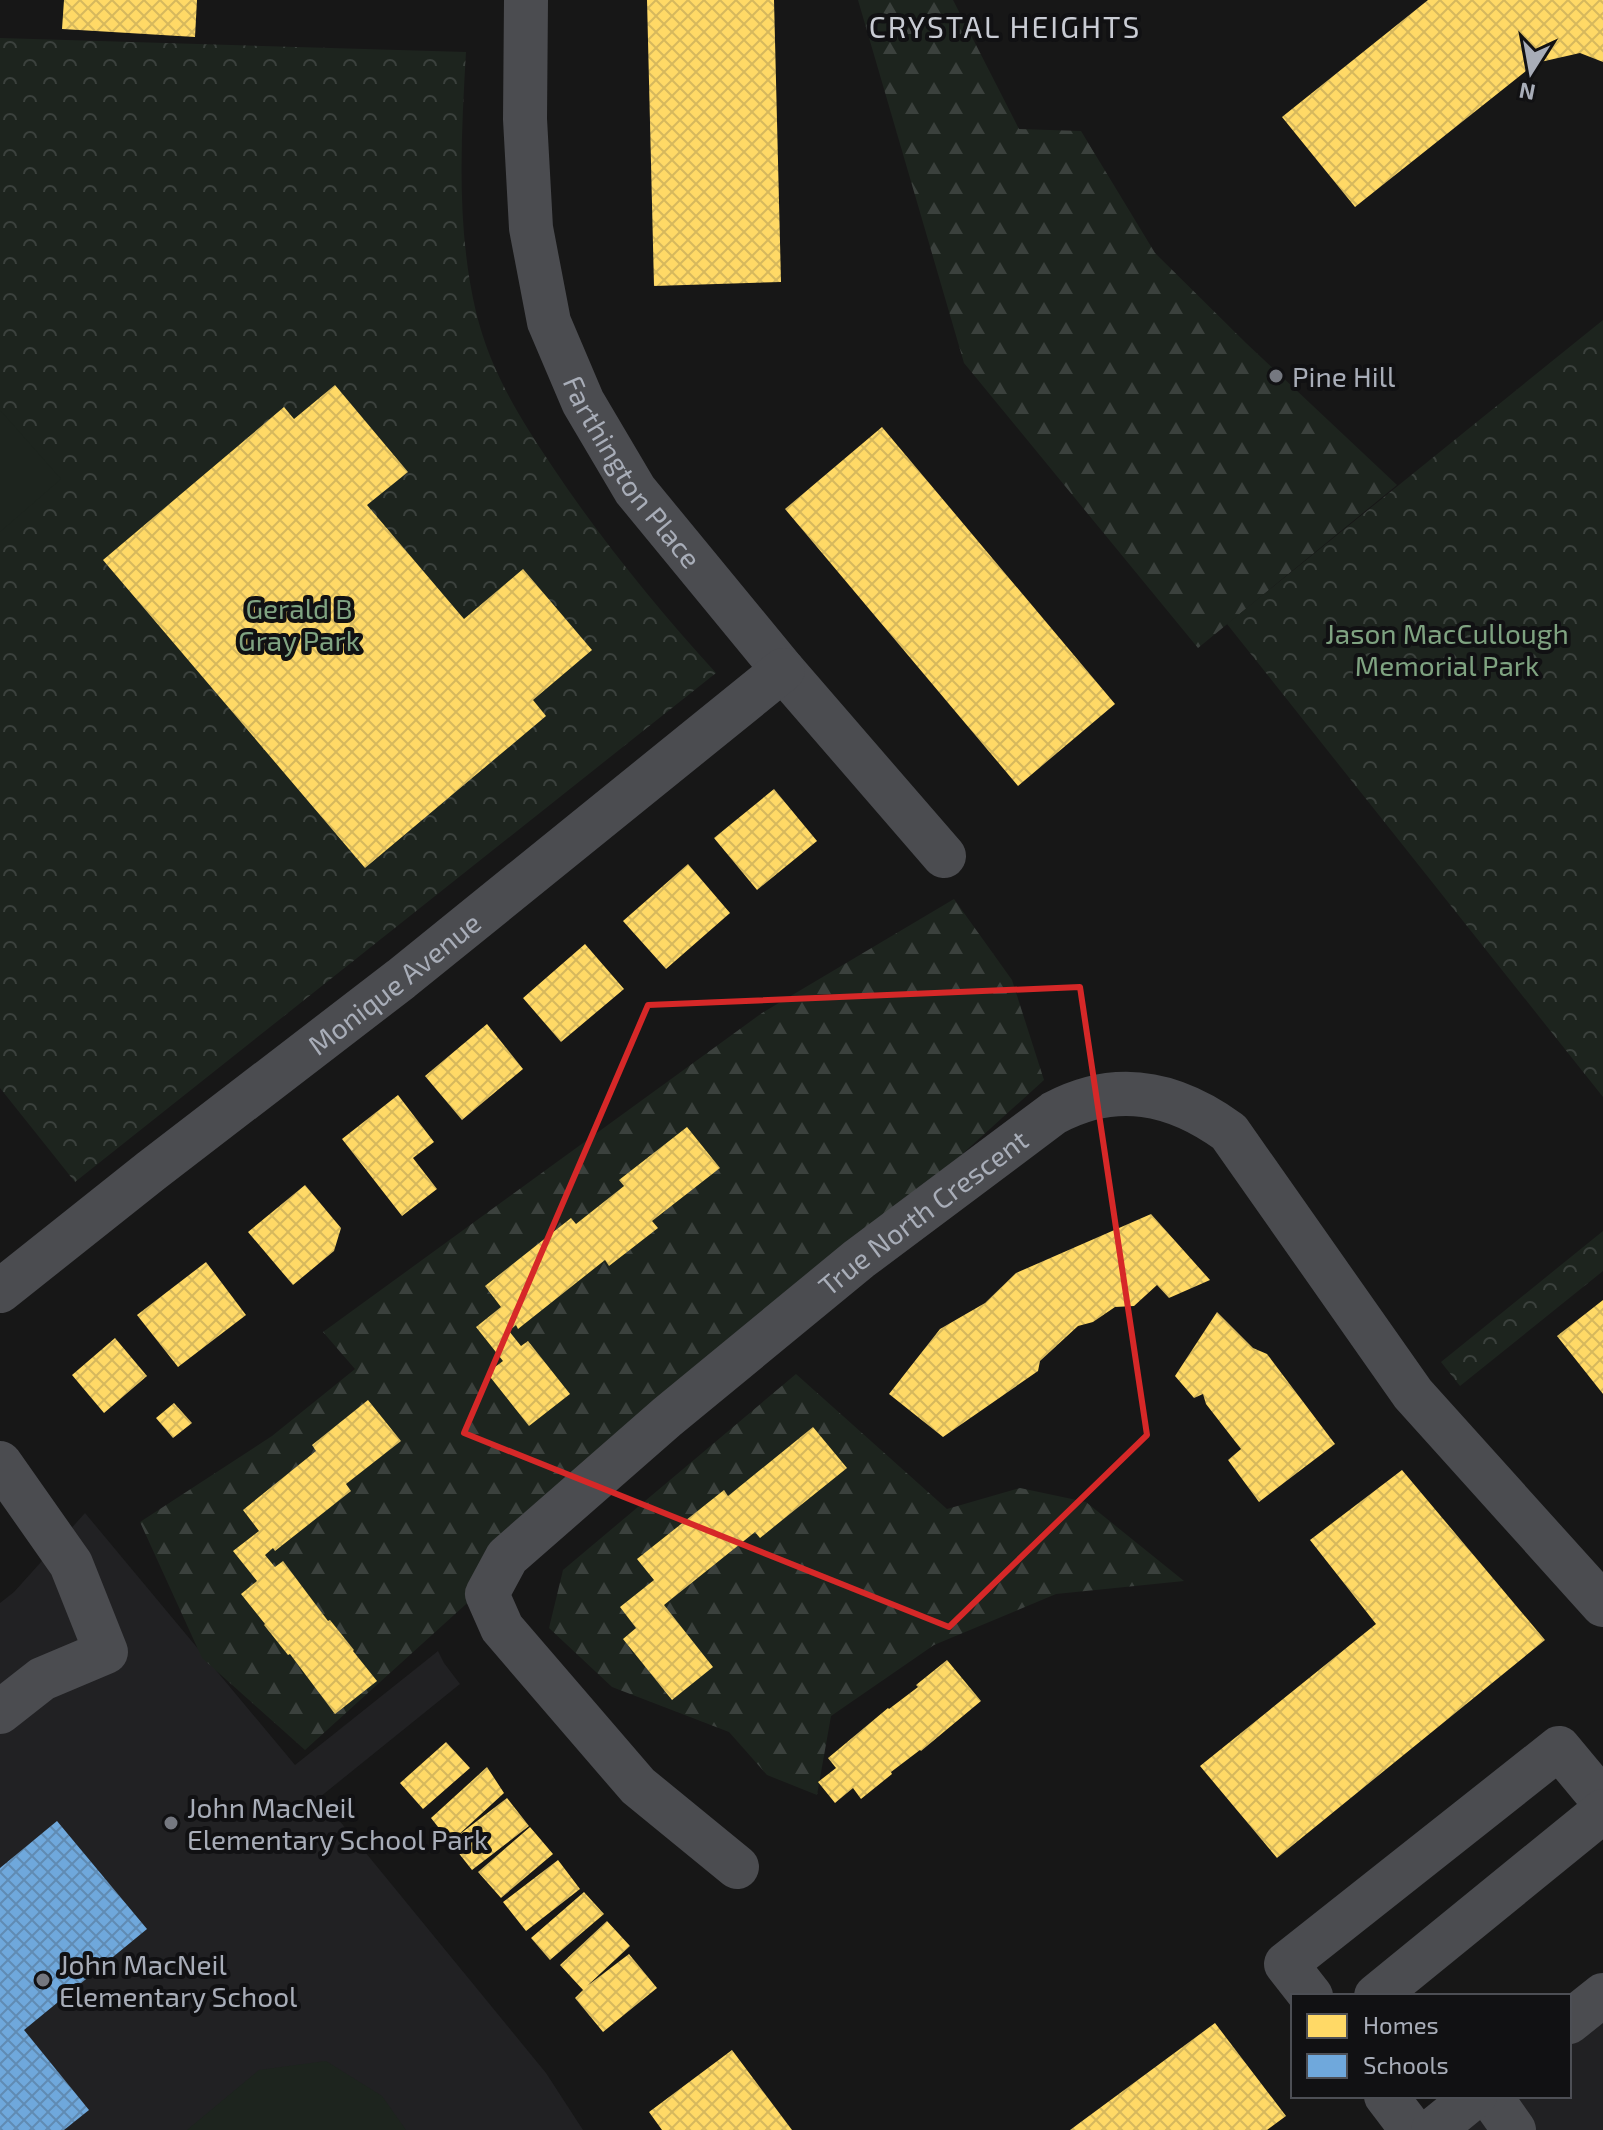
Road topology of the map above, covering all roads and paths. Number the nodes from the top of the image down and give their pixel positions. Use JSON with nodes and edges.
{"nodes":[{"id":1,"x":526,"y":0,"type":"edge"},
{"id":2,"x":783,"y":670,"type":"junction"},
{"id":3,"x":944,"y":856,"type":"dead end"},
{"id":4,"x":0,"y":1291,"type":"edge"},
{"id":5,"x":0,"y":1463,"type":"edge"},
{"id":6,"x":1603,"y":1605,"type":"edge"},
{"id":7,"x":0,"y":1712,"type":"edge"},
{"id":8,"x":1603,"y":1801,"type":"edge"},
{"id":9,"x":1603,"y":1811,"type":"edge"},
{"id":10,"x":737,"y":1867,"type":"dead end"},
{"id":11,"x":1309,"y":1994,"type":"edge"},
{"id":12,"x":1378,"y":1994,"type":"edge"},
{"id":13,"x":1603,"y":1995,"type":"edge"},
{"id":14,"x":1571,"y":2020,"type":"edge"},
{"id":15,"x":1388,"y":2098,"type":"edge"},
{"id":16,"x":1473,"y":2098,"type":"edge"},
{"id":17,"x":1491,"y":2098,"type":"edge"},
{"id":18,"x":1412,"y":2130,"type":"edge"},
{"id":19,"x":1433,"y":2130,"type":"edge"},
{"id":20,"x":1514,"y":2130,"type":"edge"}],
"edges":[{"from":1,"to":2,"type":"street","name":"Farthington Place"},
{"from":2,"to":3,"type":"street","name":"Farthington Place"},
{"from":2,"to":4,"type":"street","name":"Monique Avenue"},
{"from":5,"to":7,"type":"street"},
{"from":6,"to":10,"type":"street","name":"True North Crescent"},
{"from":8,"to":11,"type":"street"},
{"from":9,"to":12,"type":"street"},
{"from":13,"to":14,"type":"street"},
{"from":15,"to":18,"type":"street"},
{"from":16,"to":19,"type":"street"},
{"from":17,"to":20,"type":"street"}]}
